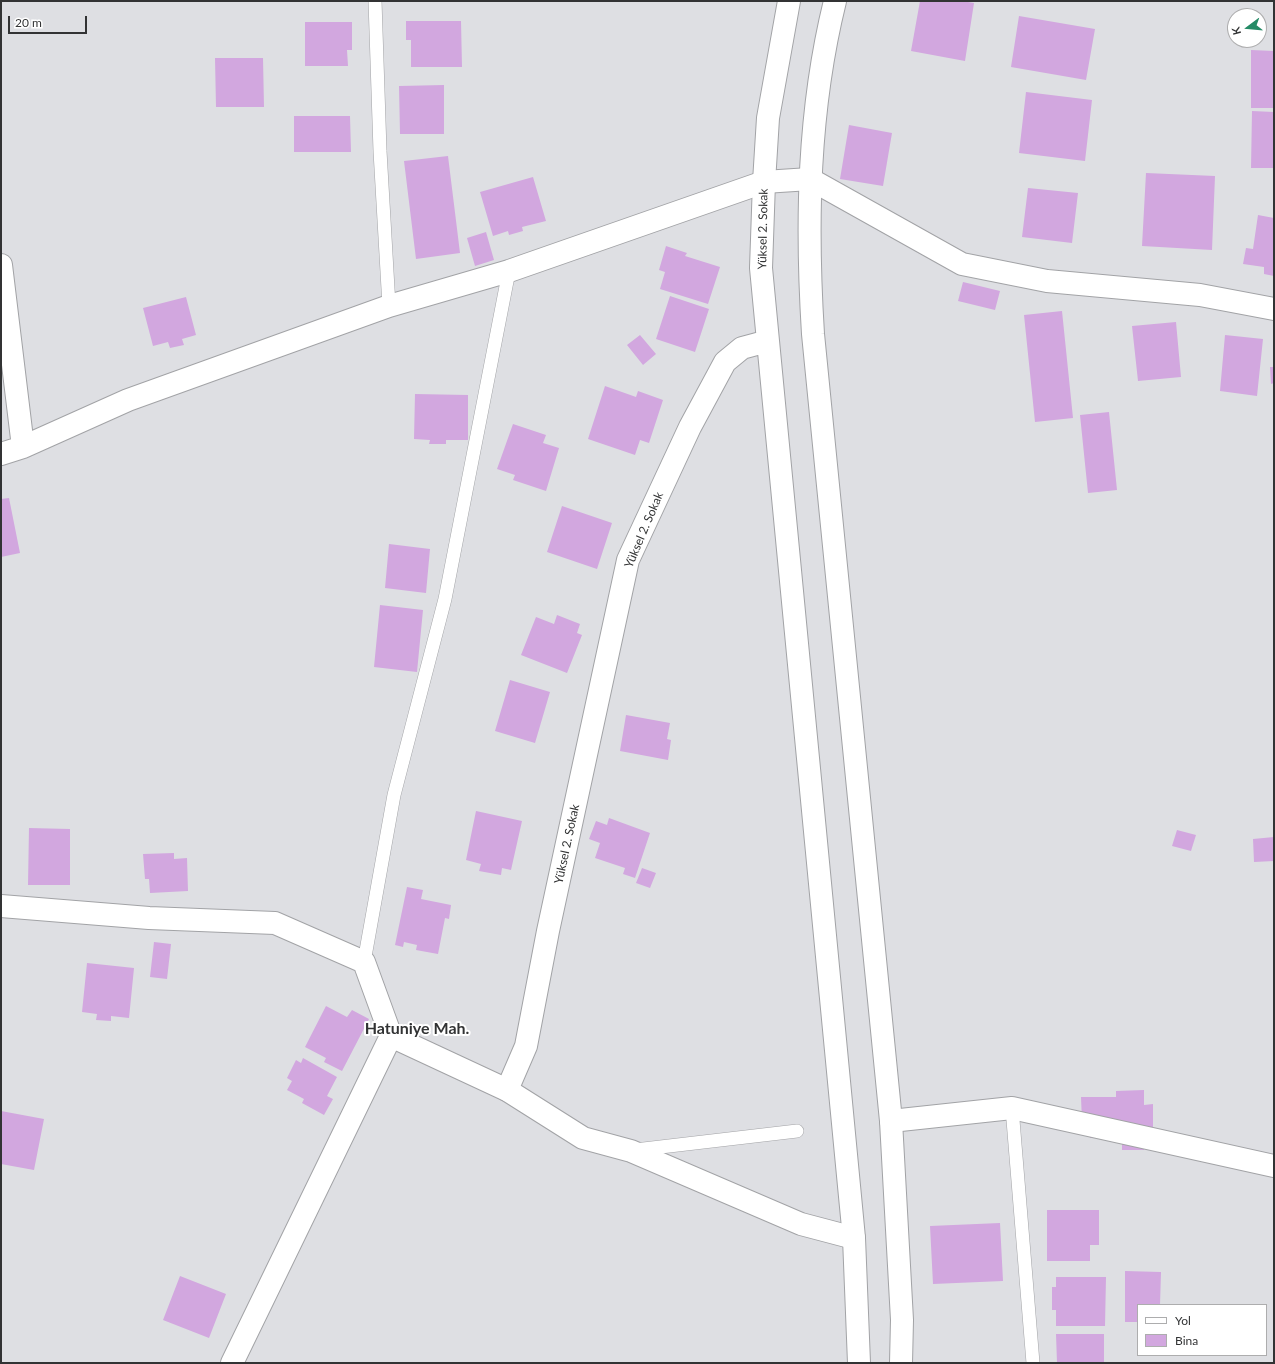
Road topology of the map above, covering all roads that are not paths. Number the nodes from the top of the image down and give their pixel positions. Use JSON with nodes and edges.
{"nodes":[{"id":1,"x":375,"y":1,"type":"edge"},
{"id":2,"x":790,"y":1,"type":"edge"},
{"id":3,"x":835,"y":1,"type":"edge"},
{"id":4,"x":810,"y":179,"type":"junction"},
{"id":5,"x":764,"y":182,"type":"junction"},
{"id":6,"x":1,"y":265,"type":"edge"},
{"id":7,"x":509,"y":271,"type":"junction"},
{"id":8,"x":389,"y":306,"type":"junction"},
{"id":9,"x":1274,"y":309,"type":"edge"},
{"id":10,"x":768,"y":341,"type":"junction"},
{"id":11,"x":23,"y":447,"type":"junction"},
{"id":12,"x":1,"y":454,"type":"edge"},
{"id":13,"x":1,"y":906,"type":"edge"},
{"id":14,"x":364,"y":962,"type":"junction"},
{"id":15,"x":391,"y":1036,"type":"junction"},
{"id":16,"x":507,"y":1090,"type":"junction"},
{"id":17,"x":1012,"y":1108,"type":"junction"},
{"id":18,"x":891,"y":1121,"type":"junction"},
{"id":19,"x":797,"y":1131,"type":"dead end"},
{"id":20,"x":631,"y":1151,"type":"junction"},
{"id":21,"x":1274,"y":1166,"type":"edge"},
{"id":22,"x":854,"y":1238,"type":"junction"},
{"id":23,"x":232,"y":1363,"type":"edge"},
{"id":24,"x":858,"y":1363,"type":"edge"},
{"id":25,"x":901,"y":1363,"type":"edge"},
{"id":26,"x":1033,"y":1363,"type":"edge"}],
"edges":[{"from":1,"to":8,"type":"lane"},
{"from":2,"to":5,"type":"street","name":"Yüksel 2. Sokak"},
{"from":3,"to":4,"type":"street"},
{"from":4,"to":5,"type":"street"},
{"from":4,"to":9,"type":"street"},
{"from":4,"to":18,"type":"street"},
{"from":5,"to":7,"type":"street"},
{"from":5,"to":10,"type":"street","name":"Yüksel 2. Sokak"},
{"from":6,"to":11,"type":"street"},
{"from":7,"to":8,"type":"street"},
{"from":7,"to":14,"type":"lane"},
{"from":8,"to":11,"type":"street"},
{"from":10,"to":16,"type":"street","name":"Yüksel 2. Sokak"},
{"from":10,"to":22,"type":"street"},
{"from":11,"to":12,"type":"street"},
{"from":13,"to":14,"type":"street"},
{"from":14,"to":15,"type":"street"},
{"from":15,"to":16,"type":"street"},
{"from":15,"to":23,"type":"street"},
{"from":16,"to":20,"type":"street"},
{"from":17,"to":18,"type":"street"},
{"from":17,"to":21,"type":"street"},
{"from":17,"to":26,"type":"lane"},
{"from":18,"to":25,"type":"street"},
{"from":19,"to":20,"type":"lane"},
{"from":20,"to":22,"type":"street"},
{"from":22,"to":24,"type":"street"}]}
